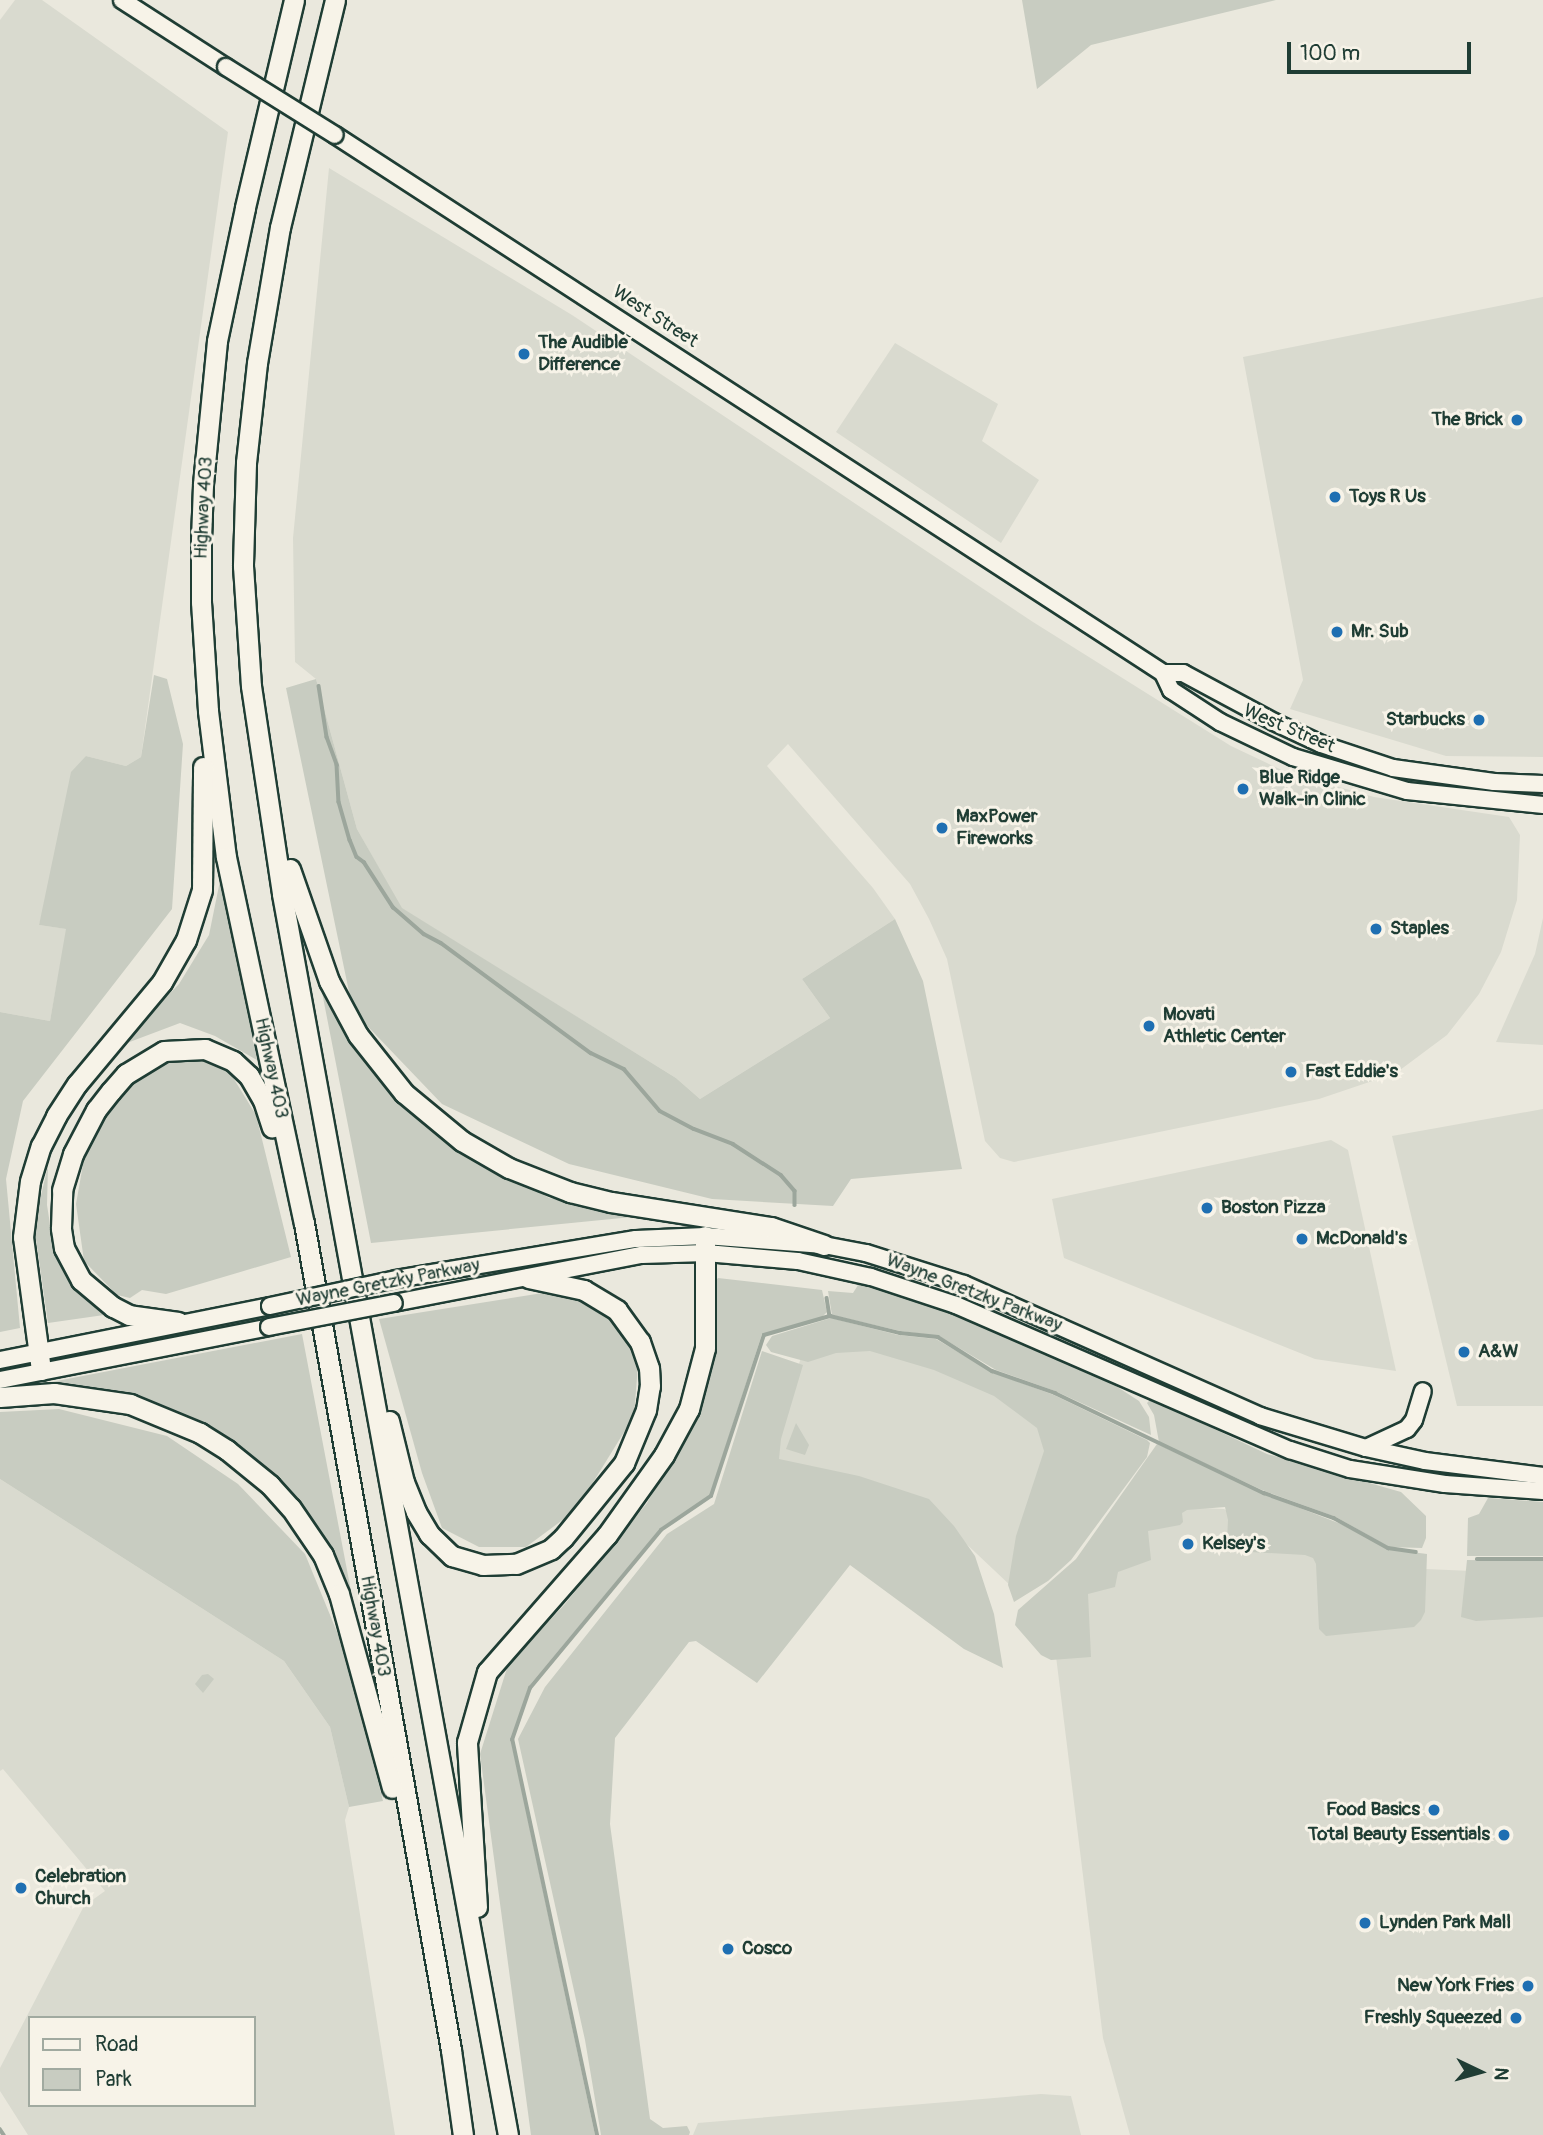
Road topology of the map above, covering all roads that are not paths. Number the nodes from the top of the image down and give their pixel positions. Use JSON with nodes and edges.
{"nodes":[{"id":1,"x":122,"y":0,"type":"edge"},
{"id":2,"x":294,"y":0,"type":"edge"},
{"id":3,"x":335,"y":0,"type":"edge"},
{"id":4,"x":1163,"y":673,"type":"junction"},
{"id":5,"x":208,"y":711,"type":"junction"},
{"id":6,"x":258,"y":748,"type":"junction"},
{"id":7,"x":1543,"y":784,"type":"edge"},
{"id":8,"x":1543,"y":805,"type":"edge"},
{"id":9,"x":304,"y":1223,"type":"junction"},
{"id":10,"x":706,"y":1244,"type":"junction"},
{"id":11,"x":824,"y":1245,"type":"junction"},
{"id":12,"x":528,"y":1279,"type":"junction"},
{"id":13,"x":178,"y":1322,"type":"junction"},
{"id":14,"x":360,"y":1330,"type":"junction"},
{"id":15,"x":0,"y":1360,"type":"edge"},
{"id":16,"x":40,"y":1361,"type":"junction"},
{"id":17,"x":0,"y":1380,"type":"edge"},
{"id":18,"x":1423,"y":1391,"type":"dead end"},
{"id":19,"x":0,"y":1397,"type":"edge"},
{"id":20,"x":1366,"y":1448,"type":"junction"},
{"id":21,"x":1543,"y":1476,"type":"edge"},
{"id":22,"x":1543,"y":1491,"type":"edge"},
{"id":23,"x":420,"y":1883,"type":"junction"},
{"id":24,"x":478,"y":1968,"type":"junction"},
{"id":25,"x":463,"y":2135,"type":"edge"},
{"id":26,"x":508,"y":2135,"type":"edge"}],
"edges":[{"from":1,"to":4,"type":"main road","name":"West Street","bridge":true},
{"from":2,"to":5,"type":"highway","name":"Highway 403"},
{"from":3,"to":6,"type":"highway","name":"Highway 403"},
{"from":4,"to":7,"type":"main road","name":"West Street"},
{"from":4,"to":8,"type":"main road","name":"West Street"},
{"from":5,"to":9,"type":"highway","name":"Highway 403"},
{"from":5,"to":16,"type":"highway"},
{"from":6,"to":11,"type":"highway"},
{"from":6,"to":14,"type":"highway","name":"Highway 403"},
{"from":9,"to":13,"type":"highway"},
{"from":9,"to":23,"type":"highway","name":"Highway 403"},
{"from":10,"to":11,"type":"main road","name":"Wayne Gretzky Parkway"},
{"from":10,"to":12,"type":"main road","name":"Wayne Gretzky Parkway"},
{"from":10,"to":13,"type":"main road","name":"Wayne Gretzky Parkway","bridge":true},
{"from":10,"to":22,"type":"main road","name":"Wayne Gretzky Parkway"},
{"from":10,"to":24,"type":"highway"},
{"from":11,"to":20,"type":"main road","name":"Wayne Gretzky Parkway"},
{"from":12,"to":14,"type":"highway"},
{"from":12,"to":16,"type":"main road","name":"Wayne Gretzky Parkway","bridge":true},
{"from":13,"to":16,"type":"main road","name":"Wayne Gretzky Parkway"},
{"from":14,"to":24,"type":"highway","name":"Highway 403"},
{"from":15,"to":16,"type":"main road","name":"Wayne Gretzky Parkway"},
{"from":16,"to":17,"type":"main road","name":"Wayne Gretzky Parkway"},
{"from":18,"to":20,"type":"main road"},
{"from":19,"to":23,"type":"highway"},
{"from":20,"to":21,"type":"main road","name":"Wayne Gretzky Parkway"},
{"from":23,"to":25,"type":"highway","name":"Highway 403"},
{"from":24,"to":26,"type":"highway","name":"Highway 403"}]}
